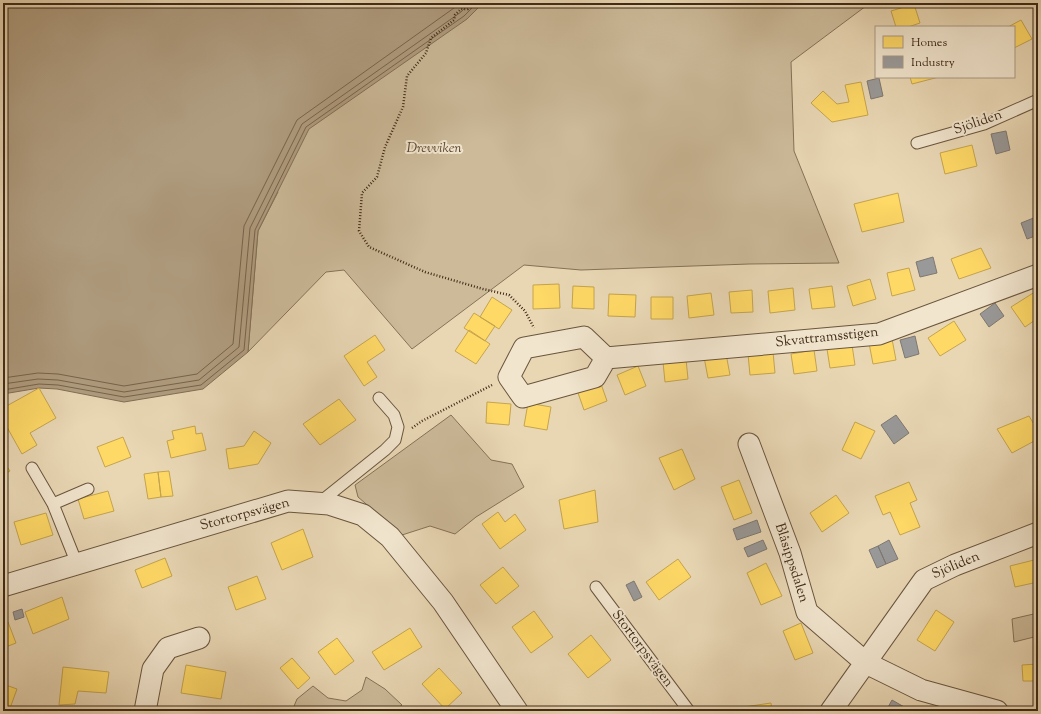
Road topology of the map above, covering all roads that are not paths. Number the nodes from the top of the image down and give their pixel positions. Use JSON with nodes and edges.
{"nodes":[{"id":1,"x":1038,"y":100,"type":"edge"},
{"id":2,"x":917,"y":143,"type":"dead end"},
{"id":3,"x":1038,"y":275,"type":"edge"},
{"id":4,"x":606,"y":358,"type":"junction"},
{"id":5,"x":379,"y":398,"type":"dead end"},
{"id":6,"x":749,"y":444,"type":"dead end"},
{"id":7,"x":32,"y":468,"type":"dead end"},
{"id":8,"x":88,"y":489,"type":"dead end"},
{"id":9,"x":319,"y":503,"type":"junction"},
{"id":10,"x":53,"y":504,"type":"junction"},
{"id":11,"x":1038,"y":533,"type":"edge"},
{"id":12,"x":77,"y":564,"type":"junction"},
{"id":13,"x":3,"y":586,"type":"edge"},
{"id":14,"x":596,"y":587,"type":"dead end"},
{"id":15,"x":199,"y":638,"type":"dead end"},
{"id":16,"x":866,"y":663,"type":"junction"},
{"id":17,"x":145,"y":711,"type":"edge"},
{"id":18,"x":518,"y":711,"type":"edge"},
{"id":19,"x":689,"y":711,"type":"edge"},
{"id":20,"x":831,"y":711,"type":"edge"},
{"id":21,"x":997,"y":711,"type":"edge"}],
"edges":[{"from":1,"to":2,"type":"lane","name":"Sjöliden"},
{"from":3,"to":4,"type":"street","name":"Skvattramsstigen"},
{"from":4,"to":4,"type":"street"},
{"from":5,"to":9,"type":"lane"},
{"from":6,"to":16,"type":"street","name":"Blåsippsdalen"},
{"from":7,"to":10,"type":"lane"},
{"from":8,"to":10,"type":"lane"},
{"from":9,"to":12,"type":"street","name":"Stortorpsvägen"},
{"from":9,"to":18,"type":"street","name":"Stortorpsvägen"},
{"from":10,"to":12,"type":"lane"},
{"from":11,"to":16,"type":"street","name":"Sjöliden"},
{"from":12,"to":13,"type":"street","name":"Stortorpsvägen"},
{"from":14,"to":19,"type":"lane","name":"Stortorpsvägen"},
{"from":15,"to":17,"type":"street"},
{"from":16,"to":20,"type":"street"},
{"from":16,"to":21,"type":"street","name":"Blåsippsdalen"}]}
